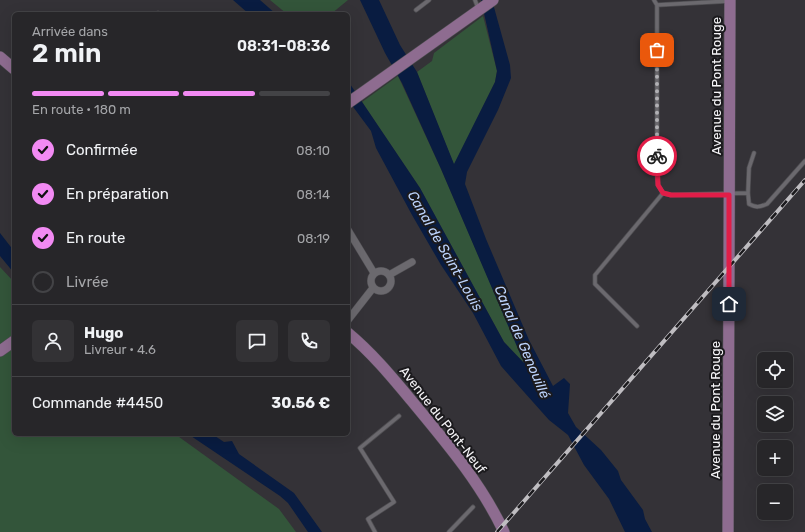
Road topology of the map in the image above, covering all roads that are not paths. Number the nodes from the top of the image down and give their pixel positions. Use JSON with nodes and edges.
{"nodes":[{"id":1,"x":429,"y":0,"type":"edge"},
{"id":2,"x":493,"y":0,"type":"edge"},
{"id":3,"x":654,"y":0,"type":"edge"},
{"id":4,"x":730,"y":0,"type":"edge"},
{"id":5,"x":657,"y":5,"type":"junction"},
{"id":6,"x":479,"y":6,"type":"edge"},
{"id":7,"x":416,"y":10,"type":"dead end"},
{"id":8,"x":0,"y":57,"type":"edge"},
{"id":9,"x":12,"y":67,"type":"edge"},
{"id":10,"x":350,"y":102,"type":"edge"},
{"id":11,"x":754,"y":153,"type":"dead end"},
{"id":12,"x":805,"y":161,"type":"edge"},
{"id":13,"x":663,"y":193,"type":"junction"},
{"id":14,"x":748,"y":193,"type":"junction"},
{"id":15,"x":729,"y":195,"type":"junction"},
{"id":16,"x":350,"y":233,"type":"edge"},
{"id":17,"x":412,"y":262,"type":"dead end"},
{"id":18,"x":374,"y":273,"type":"junction"},
{"id":19,"x":389,"y":275,"type":"junction"},
{"id":20,"x":373,"y":288,"type":"junction"},
{"id":21,"x":350,"y":317,"type":"edge"},
{"id":22,"x":637,"y":326,"type":"dead end"},
{"id":23,"x":350,"y":335,"type":"edge"},
{"id":24,"x":12,"y":342,"type":"edge"},
{"id":25,"x":0,"y":351,"type":"edge"},
{"id":26,"x":399,"y":416,"type":"dead end"},
{"id":27,"x":473,"y":507,"type":"dead end"},
{"id":28,"x":375,"y":532,"type":"edge"},
{"id":29,"x":449,"y":532,"type":"edge"},
{"id":30,"x":504,"y":532,"type":"edge"},
{"id":31,"x":728,"y":532,"type":"edge"}],
"edges":[{"from":1,"to":7,"type":"lane"},
{"from":2,"to":6,"type":"main road"},
{"from":3,"to":5,"type":"lane"},
{"from":4,"to":5,"type":"lane"},
{"from":4,"to":15,"type":"main road","name":"Avenue du Pont Rouge"},
{"from":5,"to":13,"type":"lane"},
{"from":6,"to":10,"type":"main road"},
{"from":8,"to":9,"type":"main road"},
{"from":11,"to":14,"type":"lane"},
{"from":12,"to":14,"type":"lane"},
{"from":13,"to":15,"type":"lane"},
{"from":13,"to":22,"type":"lane"},
{"from":14,"to":15,"type":"lane"},
{"from":15,"to":31,"type":"main road","name":"Avenue du Pont Rouge"},
{"from":16,"to":18,"type":"street"},
{"from":17,"to":19,"type":"street"},
{"from":18,"to":19,"type":"street"},
{"from":18,"to":20,"type":"street"},
{"from":19,"to":20,"type":"street"},
{"from":20,"to":21,"type":"street"},
{"from":23,"to":30,"type":"main road","name":"Avenue du Pont-Neuf"},
{"from":24,"to":25,"type":"main road"},
{"from":26,"to":28,"type":"lane"},
{"from":27,"to":29,"type":"lane"}]}
